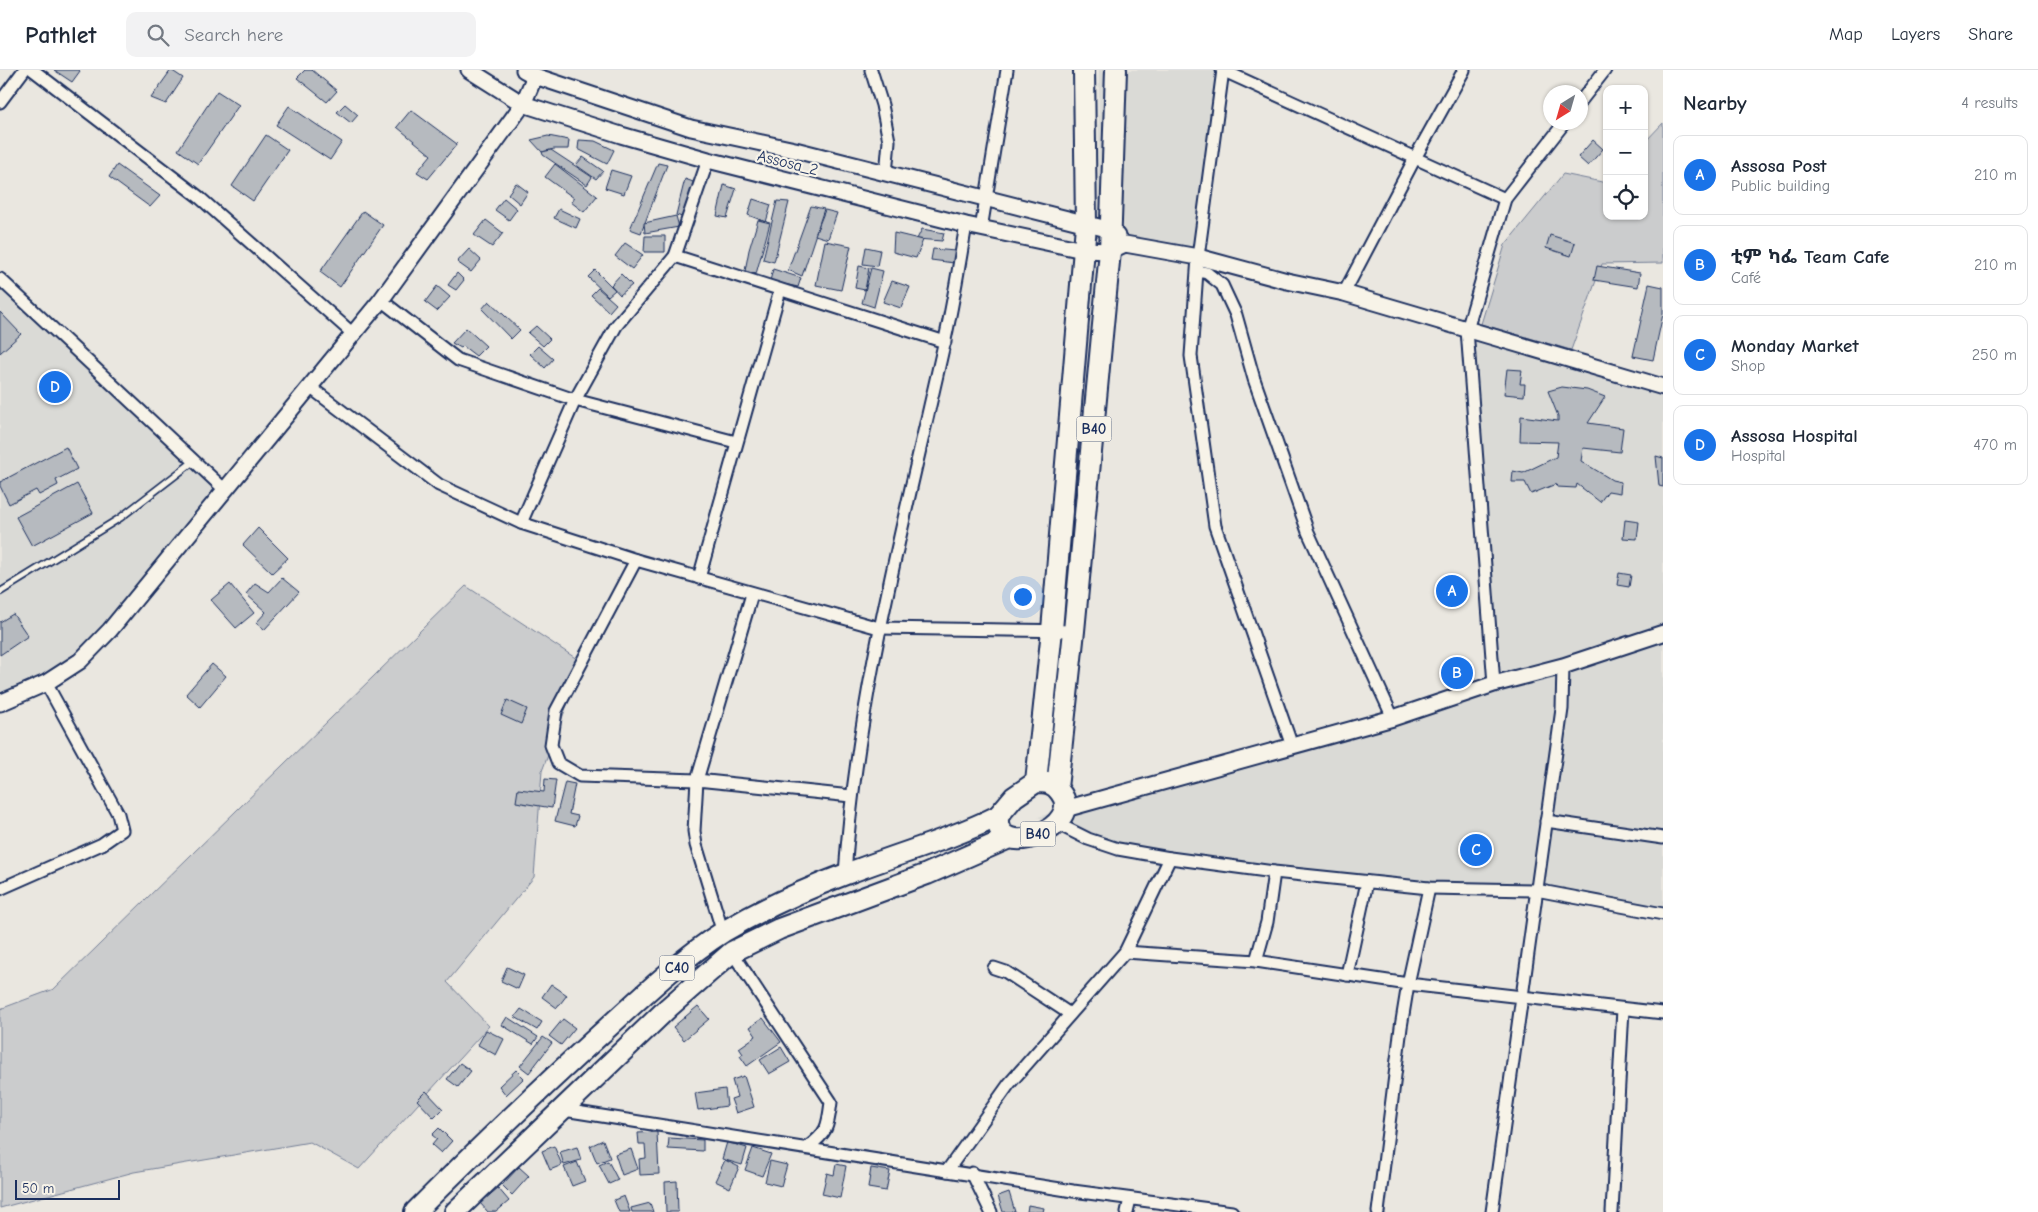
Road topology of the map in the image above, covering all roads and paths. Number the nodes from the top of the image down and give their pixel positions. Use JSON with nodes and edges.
{"nodes":[{"id":1,"x":24,"y":70,"type":"edge"},
{"id":2,"x":33,"y":70,"type":"edge"},
{"id":3,"x":469,"y":70,"type":"edge"},
{"id":4,"x":871,"y":70,"type":"edge"},
{"id":5,"x":1007,"y":70,"type":"edge"},
{"id":6,"x":1084,"y":70,"type":"edge"},
{"id":7,"x":1116,"y":70,"type":"edge"},
{"id":8,"x":1222,"y":70,"type":"edge"},
{"id":9,"x":1464,"y":70,"type":"edge"},
{"id":10,"x":1605,"y":70,"type":"edge"},
{"id":11,"x":529,"y":73,"type":"edge"},
{"id":12,"x":1588,"y":92,"type":"edge"},
{"id":13,"x":0,"y":102,"type":"edge"},
{"id":14,"x":523,"y":104,"type":"junction"},
{"id":15,"x":1559,"y":130,"type":"edge"},
{"id":16,"x":1415,"y":158,"type":"junction"},
{"id":17,"x":708,"y":160,"type":"junction"},
{"id":18,"x":886,"y":174,"type":"junction"},
{"id":19,"x":1506,"y":199,"type":"junction"},
{"id":20,"x":986,"y":200,"type":"junction"},
{"id":21,"x":1086,"y":225,"type":"junction"},
{"id":22,"x":974,"y":227,"type":"junction"},
{"id":23,"x":1115,"y":242,"type":"junction"},
{"id":24,"x":1083,"y":250,"type":"junction"},
{"id":25,"x":675,"y":256,"type":"junction"},
{"id":26,"x":1198,"y":264,"type":"junction"},
{"id":27,"x":0,"y":279,"type":"edge"},
{"id":28,"x":780,"y":290,"type":"junction"},
{"id":29,"x":1344,"y":293,"type":"junction"},
{"id":30,"x":381,"y":300,"type":"junction"},
{"id":31,"x":1467,"y":330,"type":"junction"},
{"id":32,"x":352,"y":333,"type":"junction"},
{"id":33,"x":945,"y":342,"type":"junction"},
{"id":34,"x":310,"y":387,"type":"junction"},
{"id":35,"x":1663,"y":387,"type":"edge"},
{"id":36,"x":575,"y":400,"type":"junction"},
{"id":37,"x":736,"y":442,"type":"junction"},
{"id":38,"x":194,"y":461,"type":"junction"},
{"id":39,"x":225,"y":490,"type":"junction"},
{"id":40,"x":520,"y":523,"type":"junction"},
{"id":41,"x":636,"y":560,"type":"junction"},
{"id":42,"x":699,"y":578,"type":"junction"},
{"id":43,"x":0,"y":592,"type":"edge"},
{"id":44,"x":752,"y":594,"type":"junction"},
{"id":45,"x":879,"y":628,"type":"junction"},
{"id":46,"x":1052,"y":630,"type":"junction"},
{"id":47,"x":1074,"y":631,"type":"junction"},
{"id":48,"x":1663,"y":633,"type":"edge"},
{"id":49,"x":1563,"y":666,"type":"junction"},
{"id":50,"x":46,"y":683,"type":"junction"},
{"id":51,"x":1494,"y":684,"type":"junction"},
{"id":52,"x":0,"y":703,"type":"edge"},
{"id":53,"x":1393,"y":718,"type":"junction"},
{"id":54,"x":1292,"y":746,"type":"junction"},
{"id":55,"x":698,"y":780,"type":"junction"},
{"id":56,"x":1036,"y":782,"type":"junction"},
{"id":57,"x":1057,"y":788,"type":"junction"},
{"id":58,"x":852,"y":796,"type":"junction"},
{"id":59,"x":998,"y":816,"type":"junction"},
{"id":60,"x":1060,"y":816,"type":"junction"},
{"id":61,"x":1546,"y":821,"type":"junction"},
{"id":62,"x":1010,"y":838,"type":"junction"},
{"id":63,"x":1663,"y":838,"type":"edge"},
{"id":64,"x":1170,"y":858,"type":"junction"},
{"id":65,"x":1274,"y":872,"type":"junction"},
{"id":66,"x":845,"y":874,"type":"junction"},
{"id":67,"x":1367,"y":882,"type":"junction"},
{"id":68,"x":1429,"y":888,"type":"junction"},
{"id":69,"x":0,"y":889,"type":"edge"},
{"id":70,"x":1536,"y":890,"type":"junction"},
{"id":71,"x":1663,"y":914,"type":"edge"},
{"id":72,"x":723,"y":933,"type":"junction"},
{"id":73,"x":732,"y":952,"type":"junction"},
{"id":74,"x":1125,"y":952,"type":"junction"},
{"id":75,"x":1256,"y":961,"type":"junction"},
{"id":76,"x":994,"y":968,"type":"dead end"},
{"id":77,"x":1346,"y":975,"type":"junction"},
{"id":78,"x":1408,"y":984,"type":"junction"},
{"id":79,"x":652,"y":989,"type":"junction"},
{"id":80,"x":1522,"y":998,"type":"junction"},
{"id":81,"x":669,"y":1007,"type":"junction"},
{"id":82,"x":1623,"y":1009,"type":"junction"},
{"id":83,"x":1663,"y":1013,"type":"edge"},
{"id":84,"x":1070,"y":1014,"type":"junction"},
{"id":85,"x":564,"y":1110,"type":"junction"},
{"id":86,"x":808,"y":1147,"type":"junction"},
{"id":87,"x":947,"y":1171,"type":"junction"},
{"id":88,"x":972,"y":1173,"type":"junction"},
{"id":89,"x":1130,"y":1199,"type":"junction"},
{"id":90,"x":415,"y":1212,"type":"edge"},
{"id":91,"x":455,"y":1212,"type":"edge"},
{"id":92,"x":991,"y":1212,"type":"edge"},
{"id":93,"x":1127,"y":1212,"type":"edge"},
{"id":94,"x":1232,"y":1212,"type":"edge"},
{"id":95,"x":1378,"y":1212,"type":"edge"},
{"id":96,"x":1492,"y":1212,"type":"edge"},
{"id":97,"x":1612,"y":1212,"type":"edge"}],
"edges":[{"from":1,"to":13,"type":"street"},
{"from":2,"to":32,"type":"street"},
{"from":3,"to":14,"type":"street","name":"Assosa_2"},
{"from":4,"to":18,"type":"street"},
{"from":5,"to":20,"type":"street"},
{"from":6,"to":21,"type":"highway","number":"B40"},
{"from":7,"to":23,"type":"highway","number":"B40"},
{"from":8,"to":16,"type":"street"},
{"from":8,"to":26,"type":"street"},
{"from":9,"to":16,"type":"street"},
{"from":10,"to":12,"type":"street"},
{"from":11,"to":14,"type":"street"},
{"from":11,"to":18,"type":"street","name":"Assosa_2"},
{"from":14,"to":17,"type":"street","name":"Assosa_2"},
{"from":14,"to":30,"type":"street"},
{"from":15,"to":19,"type":"street"},
{"from":16,"to":19,"type":"street"},
{"from":16,"to":29,"type":"street"},
{"from":17,"to":22,"type":"street","name":"Assosa_2"},
{"from":17,"to":25,"type":"street"},
{"from":18,"to":20,"type":"street","name":"Assosa_2"},
{"from":19,"to":31,"type":"street"},
{"from":20,"to":21,"type":"street","name":"Assosa_2"},
{"from":20,"to":22,"type":"street"},
{"from":21,"to":23,"type":"street","name":"Assosa_2"},
{"from":21,"to":24,"type":"highway","number":"B40"},
{"from":22,"to":24,"type":"street","name":"Assosa_2"},
{"from":22,"to":33,"type":"street"},
{"from":23,"to":24,"type":"street","name":"Assosa_2"},
{"from":23,"to":26,"type":"street"},
{"from":23,"to":47,"type":"highway","number":"B40"},
{"from":24,"to":46,"type":"highway","number":"B40"},
{"from":25,"to":28,"type":"street"},
{"from":25,"to":36,"type":"street"},
{"from":26,"to":29,"type":"street"},
{"from":26,"to":53,"type":"street"},
{"from":26,"to":54,"type":"street"},
{"from":27,"to":38,"type":"street"},
{"from":28,"to":33,"type":"street"},
{"from":28,"to":37,"type":"street"},
{"from":29,"to":31,"type":"street"},
{"from":30,"to":32,"type":"street"},
{"from":30,"to":36,"type":"street"},
{"from":31,"to":35,"type":"street"},
{"from":31,"to":51,"type":"street"},
{"from":32,"to":34,"type":"street"},
{"from":33,"to":45,"type":"street"},
{"from":34,"to":39,"type":"street"},
{"from":34,"to":40,"type":"street"},
{"from":36,"to":37,"type":"street"},
{"from":36,"to":40,"type":"street"},
{"from":37,"to":42,"type":"street"},
{"from":38,"to":39,"type":"street"},
{"from":38,"to":43,"type":"lane"},
{"from":39,"to":50,"type":"street"},
{"from":40,"to":41,"type":"street"},
{"from":41,"to":42,"type":"street"},
{"from":41,"to":55,"type":"street"},
{"from":42,"to":44,"type":"street"},
{"from":44,"to":45,"type":"street"},
{"from":44,"to":55,"type":"street"},
{"from":45,"to":46,"type":"street"},
{"from":45,"to":58,"type":"street"},
{"from":46,"to":47,"type":"street"},
{"from":46,"to":56,"type":"highway","number":"B40"},
{"from":47,"to":57,"type":"highway","number":"B40"},
{"from":48,"to":49,"type":"street"},
{"from":49,"to":51,"type":"street"},
{"from":49,"to":61,"type":"street"},
{"from":50,"to":52,"type":"street"},
{"from":50,"to":69,"type":"street"},
{"from":51,"to":53,"type":"street"},
{"from":53,"to":54,"type":"street"},
{"from":54,"to":60,"type":"street"},
{"from":55,"to":58,"type":"street"},
{"from":55,"to":72,"type":"street"},
{"from":56,"to":57,"type":"highway"},
{"from":56,"to":59,"type":"highway","number":"B40"},
{"from":57,"to":60,"type":"highway","number":"B40"},
{"from":58,"to":66,"type":"street"},
{"from":59,"to":62,"type":"highway","number":"B40"},
{"from":59,"to":66,"type":"highway","number":"C40"},
{"from":60,"to":62,"type":"highway","number":"B40"},
{"from":60,"to":64,"type":"street"},
{"from":61,"to":63,"type":"street"},
{"from":61,"to":70,"type":"street"},
{"from":62,"to":73,"type":"highway","number":"C40"},
{"from":64,"to":65,"type":"street"},
{"from":64,"to":74,"type":"street"},
{"from":65,"to":67,"type":"street"},
{"from":65,"to":75,"type":"street"},
{"from":66,"to":72,"type":"highway","number":"C40"},
{"from":67,"to":68,"type":"street"},
{"from":67,"to":77,"type":"street"},
{"from":68,"to":70,"type":"street"},
{"from":68,"to":78,"type":"street"},
{"from":70,"to":71,"type":"street"},
{"from":70,"to":80,"type":"street"},
{"from":72,"to":79,"type":"highway","number":"C40"},
{"from":73,"to":81,"type":"highway","number":"C40"},
{"from":73,"to":86,"type":"street"},
{"from":74,"to":75,"type":"street"},
{"from":74,"to":84,"type":"street"},
{"from":75,"to":77,"type":"street"},
{"from":76,"to":84,"type":"street"},
{"from":77,"to":78,"type":"street"},
{"from":78,"to":80,"type":"street"},
{"from":78,"to":95,"type":"street"},
{"from":79,"to":81,"type":"highway"},
{"from":79,"to":90,"type":"highway","number":"C40"},
{"from":80,"to":82,"type":"street"},
{"from":80,"to":96,"type":"street"},
{"from":81,"to":85,"type":"highway","number":"C40"},
{"from":82,"to":83,"type":"street"},
{"from":82,"to":97,"type":"street"},
{"from":84,"to":87,"type":"street"},
{"from":85,"to":86,"type":"street"},
{"from":85,"to":91,"type":"highway","number":"C40"},
{"from":86,"to":87,"type":"street"},
{"from":87,"to":88,"type":"street"},
{"from":88,"to":89,"type":"street"},
{"from":88,"to":92,"type":"street"},
{"from":89,"to":93,"type":"street"},
{"from":89,"to":94,"type":"street"}]}
